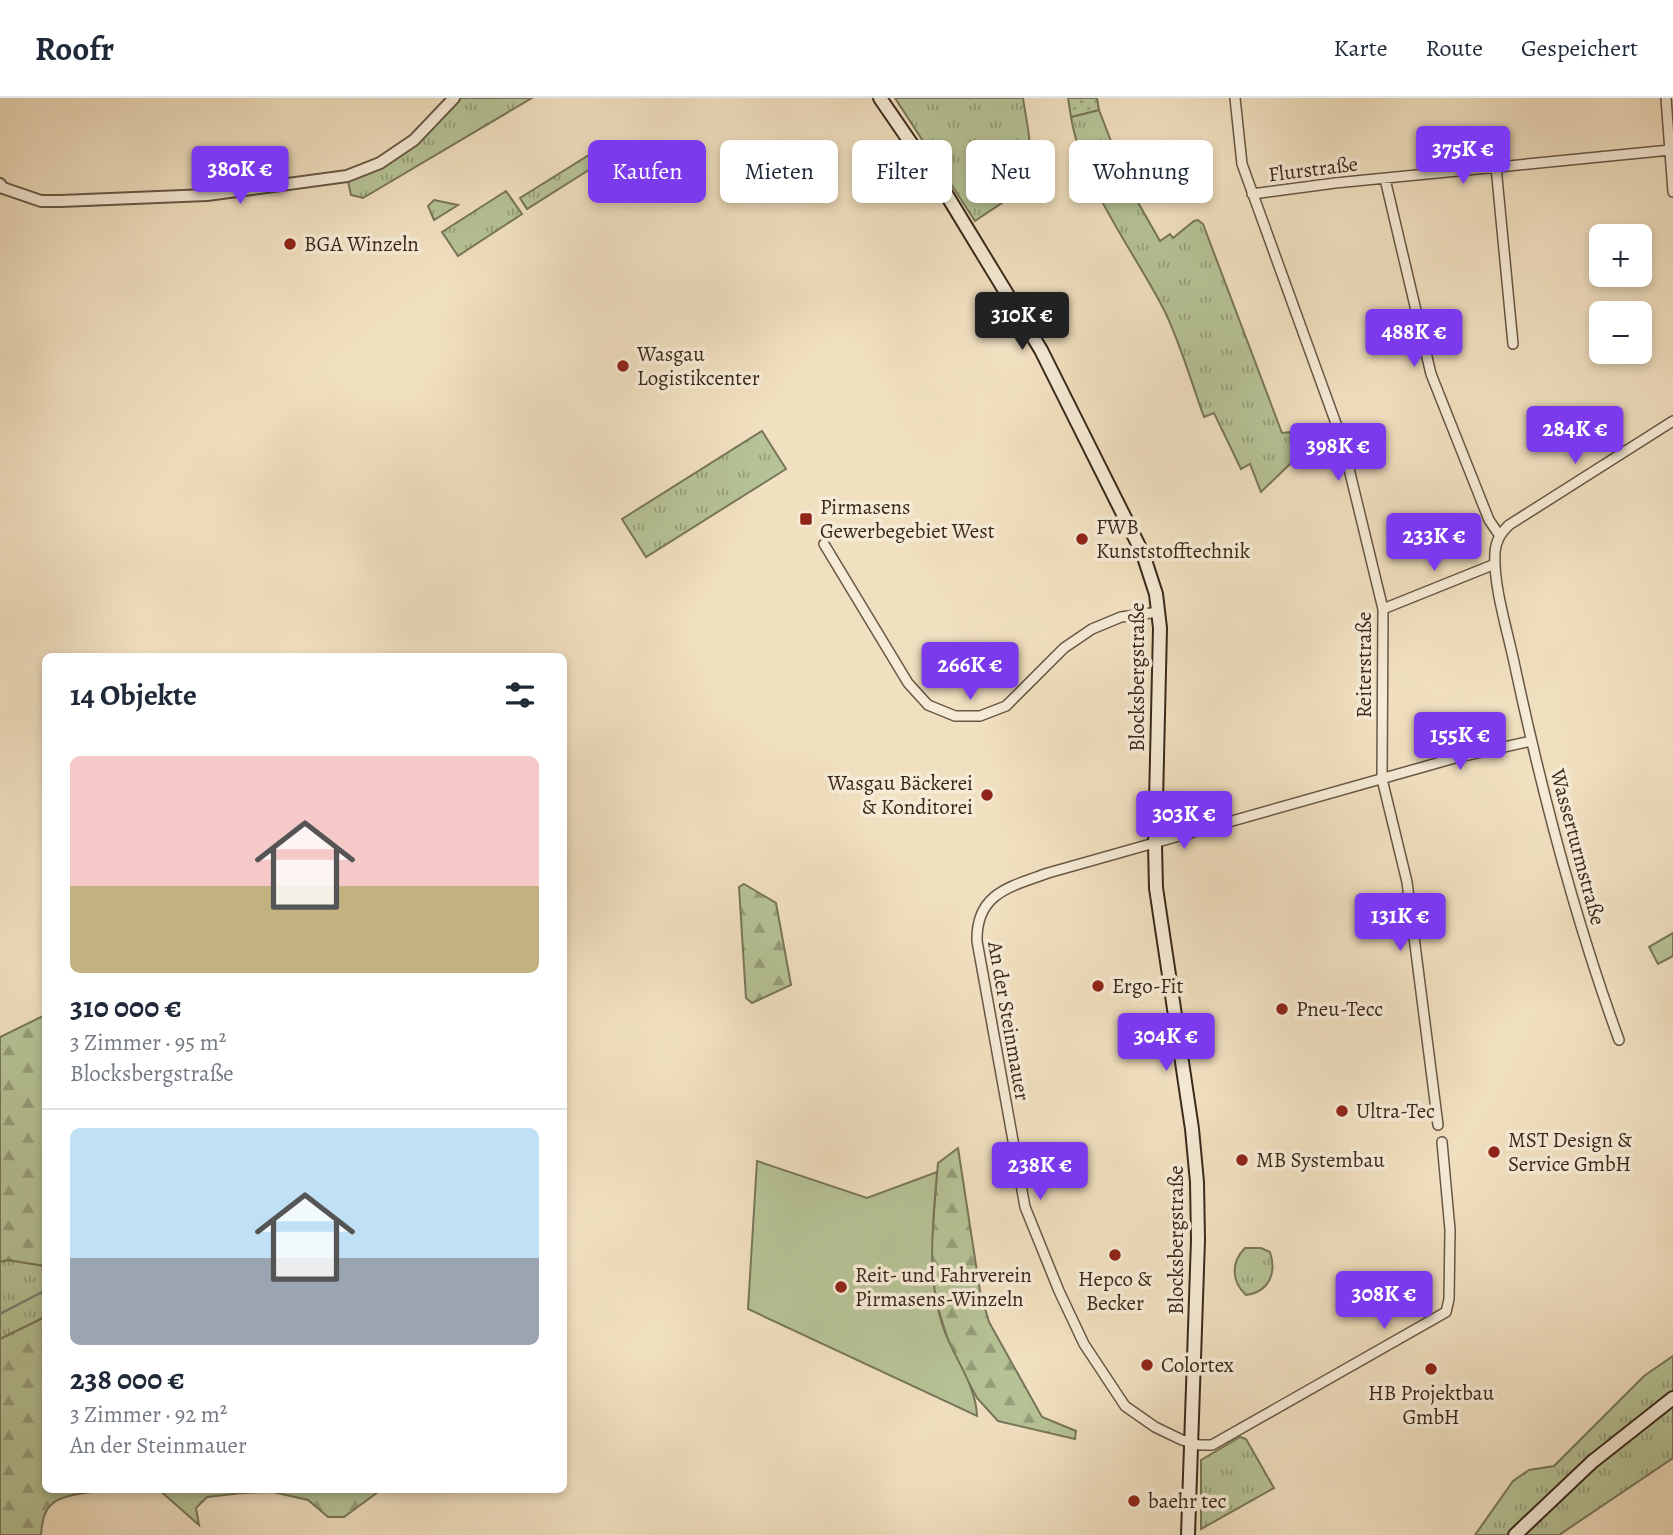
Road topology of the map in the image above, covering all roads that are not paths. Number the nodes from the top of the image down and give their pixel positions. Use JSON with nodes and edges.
{"nodes":[{"id":1,"x":454,"y":98,"type":"edge"},
{"id":2,"x":880,"y":98,"type":"edge"},
{"id":3,"x":1235,"y":98,"type":"edge"},
{"id":4,"x":1666,"y":98,"type":"edge"},
{"id":5,"x":1670,"y":150,"type":"junction"},
{"id":6,"x":1496,"y":167,"type":"junction"},
{"id":7,"x":1385,"y":179,"type":"junction"},
{"id":8,"x":0,"y":184,"type":"edge"},
{"id":9,"x":1673,"y":192,"type":"edge"},
{"id":10,"x":1252,"y":194,"type":"junction"},
{"id":11,"x":1513,"y":344,"type":"dead end"},
{"id":12,"x":1673,"y":421,"type":"edge"},
{"id":13,"x":1500,"y":536,"type":"junction"},
{"id":14,"x":824,"y":544,"type":"dead end"},
{"id":15,"x":1495,"y":564,"type":"junction"},
{"id":16,"x":1383,"y":609,"type":"junction"},
{"id":17,"x":1158,"y":612,"type":"junction"},
{"id":18,"x":1531,"y":741,"type":"junction"},
{"id":19,"x":1382,"y":779,"type":"junction"},
{"id":20,"x":1155,"y":845,"type":"junction"},
{"id":21,"x":1619,"y":1040,"type":"dead end"},
{"id":22,"x":1438,"y":1125,"type":"dead end"},
{"id":23,"x":1442,"y":1142,"type":"dead end"},
{"id":24,"x":1673,"y":1398,"type":"edge"},
{"id":25,"x":1191,"y":1443,"type":"junction"},
{"id":26,"x":1188,"y":1535,"type":"edge"},
{"id":27,"x":1515,"y":1535,"type":"edge"}],
"edges":[{"from":1,"to":8,"type":"street"},
{"from":2,"to":17,"type":"main road","name":"Blocksbergstraße"},
{"from":3,"to":10,"type":"street","name":"Reiterstraße"},
{"from":4,"to":5,"type":"street"},
{"from":5,"to":6,"type":"street","name":"Flurstraße"},
{"from":5,"to":9,"type":"street"},
{"from":6,"to":7,"type":"street","name":"Flurstraße"},
{"from":6,"to":11,"type":"street"},
{"from":7,"to":10,"type":"street","name":"Flurstraße"},
{"from":7,"to":13,"type":"street"},
{"from":10,"to":16,"type":"street","name":"Reiterstraße"},
{"from":12,"to":13,"type":"street"},
{"from":13,"to":15,"type":"street","name":"Wasserturmstraße"},
{"from":14,"to":17,"type":"street"},
{"from":15,"to":16,"type":"street"},
{"from":15,"to":18,"type":"street","name":"Wasserturmstraße"},
{"from":16,"to":19,"type":"street","name":"Reiterstraße"},
{"from":17,"to":20,"type":"main road","name":"Blocksbergstraße"},
{"from":18,"to":19,"type":"street"},
{"from":18,"to":21,"type":"street","name":"Wasserturmstraße"},
{"from":19,"to":20,"type":"street"},
{"from":19,"to":22,"type":"street","name":"Reiterstraße"},
{"from":20,"to":25,"type":"main road","name":"Blocksbergstraße"},
{"from":20,"to":25,"type":"street","name":"An der Steinmauer"},
{"from":23,"to":25,"type":"street"},
{"from":24,"to":27,"type":"main road"},
{"from":25,"to":26,"type":"main road","name":"Blocksbergstraße"}]}
